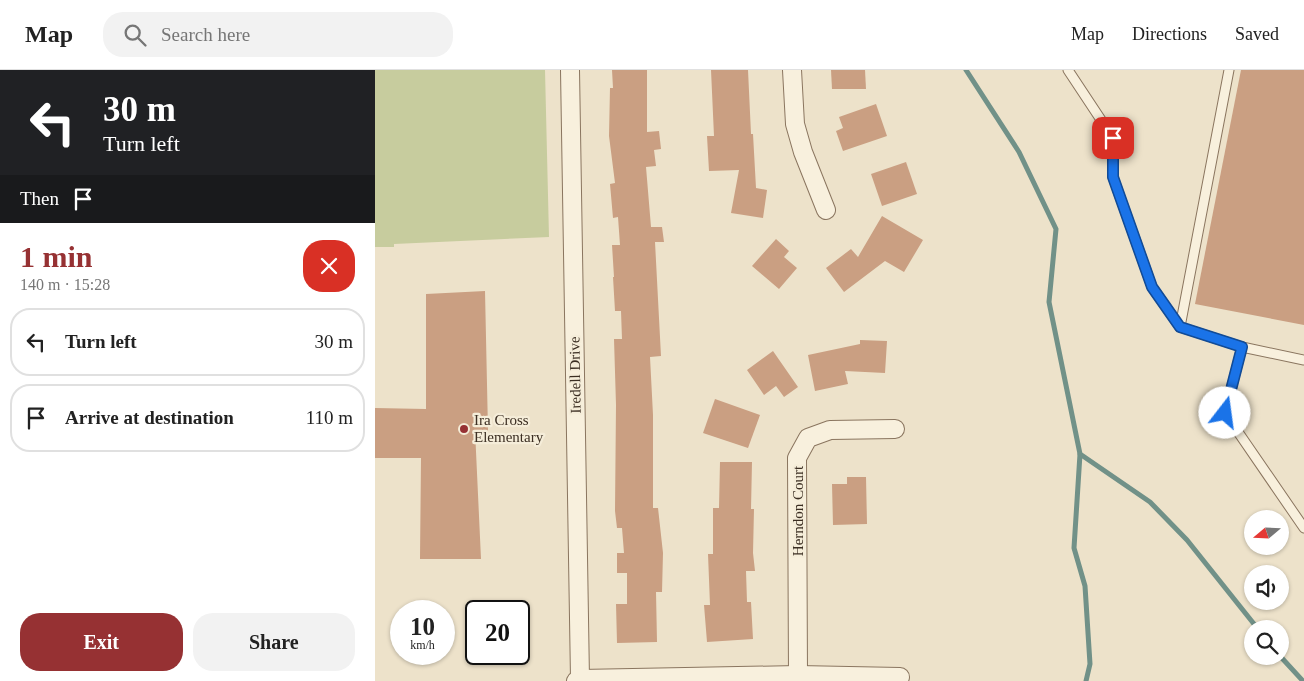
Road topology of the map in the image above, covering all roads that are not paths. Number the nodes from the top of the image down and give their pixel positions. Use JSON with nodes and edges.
{"nodes":[{"id":1,"x":570,"y":70,"type":"edge"},
{"id":2,"x":793,"y":70,"type":"edge"},
{"id":3,"x":1068,"y":70,"type":"edge"},
{"id":4,"x":1229,"y":70,"type":"edge"},
{"id":5,"x":826,"y":210,"type":"dead end"},
{"id":6,"x":1180,"y":327,"type":"junction"},
{"id":7,"x":1242,"y":347,"type":"junction"},
{"id":8,"x":1304,"y":360,"type":"edge"},
{"id":9,"x":895,"y":429,"type":"dead end"},
{"id":10,"x":1304,"y":528,"type":"edge"},
{"id":11,"x":798,"y":675,"type":"junction"},
{"id":12,"x":900,"y":676,"type":"dead end"},
{"id":13,"x":578,"y":680,"type":"edge"}],
"edges":[{"from":1,"to":13,"type":"street","name":"Iredell Drive"},
{"from":2,"to":5,"type":"street"},
{"from":3,"to":6,"type":"lane"},
{"from":4,"to":6,"type":"lane"},
{"from":6,"to":7,"type":"lane"},
{"from":7,"to":8,"type":"lane"},
{"from":7,"to":10,"type":"lane"},
{"from":9,"to":11,"type":"street","name":"Herndon Court"},
{"from":11,"to":12,"type":"street"},
{"from":11,"to":13,"type":"street"}]}
